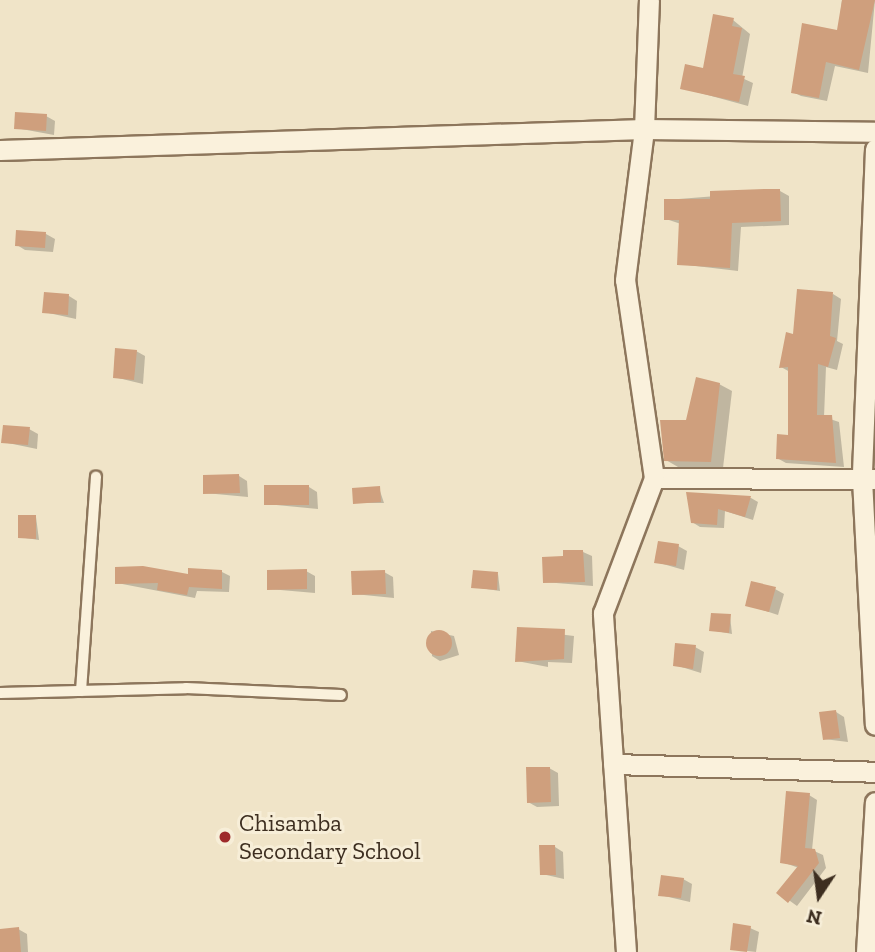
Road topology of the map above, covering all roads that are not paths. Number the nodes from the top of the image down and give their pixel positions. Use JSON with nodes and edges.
{"nodes":[{"id":1,"x":649,"y":0,"type":"edge"},
{"id":2,"x":644,"y":129,"type":"junction"},
{"id":3,"x":875,"y":132,"type":"edge"},
{"id":4,"x":875,"y":149,"type":"edge"},
{"id":5,"x":0,"y":150,"type":"edge"},
{"id":6,"x":96,"y":477,"type":"dead end"},
{"id":7,"x":654,"y":478,"type":"junction"},
{"id":8,"x":868,"y":479,"type":"edge"},
{"id":9,"x":81,"y":691,"type":"junction"},
{"id":10,"x":0,"y":693,"type":"edge"},
{"id":11,"x":341,"y":695,"type":"dead end"},
{"id":12,"x":875,"y":724,"type":"edge"},
{"id":13,"x":613,"y":764,"type":"junction"},
{"id":14,"x":875,"y":772,"type":"edge"},
{"id":15,"x":875,"y":802,"type":"edge"},
{"id":16,"x":626,"y":952,"type":"edge"},
{"id":17,"x":866,"y":952,"type":"edge"}],
"edges":[{"from":1,"to":2,"type":"street"},
{"from":2,"to":3,"type":"street"},
{"from":2,"to":5,"type":"street"},
{"from":2,"to":7,"type":"street"},
{"from":4,"to":8,"type":"street"},
{"from":6,"to":9,"type":"lane"},
{"from":7,"to":8,"type":"street"},
{"from":7,"to":13,"type":"street"},
{"from":8,"to":12,"type":"street"},
{"from":9,"to":10,"type":"lane"},
{"from":9,"to":11,"type":"lane"},
{"from":13,"to":14,"type":"street"},
{"from":13,"to":16,"type":"street"},
{"from":15,"to":17,"type":"street"}]}
